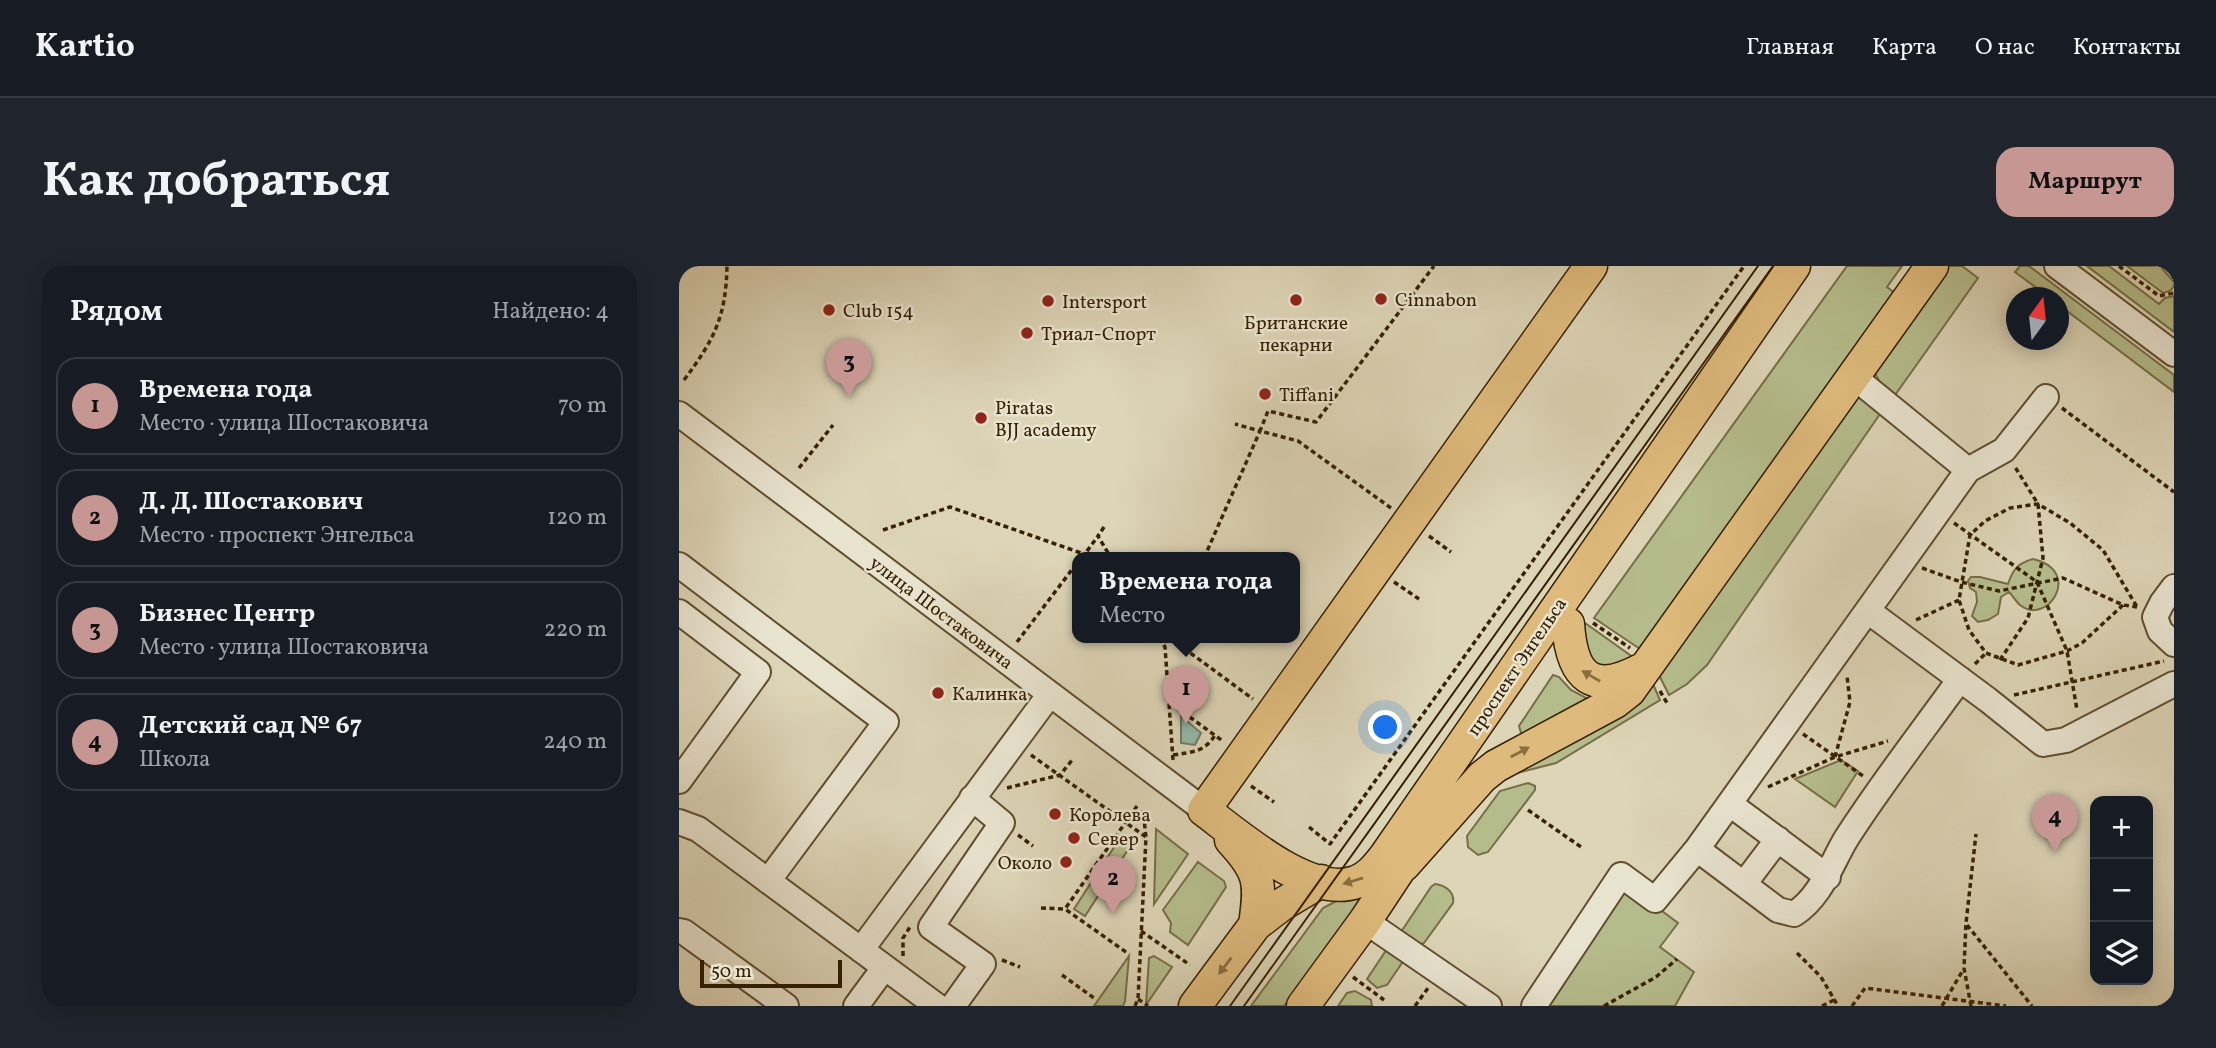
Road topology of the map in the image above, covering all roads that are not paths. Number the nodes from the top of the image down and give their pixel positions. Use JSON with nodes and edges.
{"nodes":[{"id":1,"x":1591,"y":266,"type":"edge"},
{"id":2,"x":1794,"y":266,"type":"edge"},
{"id":3,"x":1819,"y":266,"type":"edge"},
{"id":4,"x":1932,"y":266,"type":"edge"},
{"id":5,"x":2057,"y":266,"type":"edge"},
{"id":6,"x":2174,"y":354,"type":"edge"},
{"id":7,"x":1854,"y":377,"type":"junction"},
{"id":8,"x":2046,"y":397,"type":"road end"},
{"id":9,"x":679,"y":414,"type":"edge"},
{"id":10,"x":1968,"y":470,"type":"junction"},
{"id":11,"x":679,"y":565,"type":"edge"},
{"id":12,"x":2174,"y":587,"type":"edge"},
{"id":13,"x":679,"y":611,"type":"edge"},
{"id":14,"x":1868,"y":611,"type":"junction"},
{"id":15,"x":1579,"y":622,"type":"junction"},
{"id":16,"x":2174,"y":644,"type":"edge"},
{"id":17,"x":1644,"y":661,"type":"junction"},
{"id":18,"x":1959,"y":679,"type":"junction"},
{"id":19,"x":2174,"y":684,"type":"edge"},
{"id":20,"x":1050,"y":694,"type":"junction"},
{"id":21,"x":679,"y":781,"type":"edge"},
{"id":22,"x":972,"y":798,"type":"junction"},
{"id":23,"x":1730,"y":804,"type":"junction"},
{"id":24,"x":1204,"y":810,"type":"junction"},
{"id":25,"x":679,"y":822,"type":"edge"},
{"id":26,"x":1778,"y":839,"type":"junction"},
{"id":27,"x":1697,"y":849,"type":"junction"},
{"id":28,"x":1402,"y":867,"type":"junction"},
{"id":29,"x":1828,"y":877,"type":"junction"},
{"id":30,"x":768,"y":881,"type":"junction"},
{"id":31,"x":1321,"y":881,"type":"junction"},
{"id":32,"x":1744,"y":884,"type":"junction"},
{"id":33,"x":1366,"y":921,"type":"junction"},
{"id":34,"x":1255,"y":925,"type":"junction"},
{"id":35,"x":679,"y":932,"type":"edge"},
{"id":36,"x":870,"y":957,"type":"junction"},
{"id":37,"x":786,"y":1006,"type":"edge"},
{"id":38,"x":856,"y":1006,"type":"edge"},
{"id":39,"x":937,"y":1006,"type":"edge"},
{"id":40,"x":953,"y":1006,"type":"edge"},
{"id":41,"x":1195,"y":1006,"type":"edge"},
{"id":42,"x":1303,"y":1006,"type":"edge"},
{"id":43,"x":1489,"y":1006,"type":"edge"},
{"id":44,"x":1534,"y":1006,"type":"edge"}],
"edges":[{"from":1,"to":24,"type":"main road"},
{"from":2,"to":31,"type":"main road","name":"проспект Энгельса","one_way":true},
{"from":3,"to":15,"type":"main road","name":"проспект Энгельса"},
{"from":4,"to":7,"type":"main road","name":"проспект Энгельса"},
{"from":5,"to":6,"type":"street"},
{"from":7,"to":10,"type":"street"},
{"from":7,"to":17,"type":"main road","name":"проспект Энгельса"},
{"from":8,"to":10,"type":"street"},
{"from":9,"to":20,"type":"street","name":"улица Шостаковича"},
{"from":10,"to":14,"type":"street"},
{"from":11,"to":30,"type":"street"},
{"from":12,"to":16,"type":"street"},
{"from":13,"to":21,"type":"street"},
{"from":14,"to":18,"type":"street"},
{"from":14,"to":23,"type":"street"},
{"from":17,"to":15,"type":"main road","name":"проспект Энгельса","one_way":true},
{"from":15,"to":28,"type":"main road","name":"проспект Энгельса"},
{"from":28,"to":17,"type":"main road","name":"проспект Энгельса","one_way":true},
{"from":18,"to":19,"type":"street"},
{"from":18,"to":29,"type":"street"},
{"from":20,"to":22,"type":"street"},
{"from":20,"to":24,"type":"street","name":"улица Шостаковича"},
{"from":22,"to":36,"type":"street"},
{"from":22,"to":40,"type":"street"},
{"from":23,"to":26,"type":"street"},
{"from":23,"to":27,"type":"street"},
{"from":24,"to":31,"type":"main road","name":"улица Шостаковича"},
{"from":24,"to":34,"type":"main road","name":"улица Шостаковича"},
{"from":25,"to":30,"type":"street"},
{"from":26,"to":29,"type":"street"},
{"from":26,"to":32,"type":"street"},
{"from":27,"to":32,"type":"street"},
{"from":27,"to":44,"type":"street"},
{"from":28,"to":33,"type":"main road","name":"проспект Энгельса"},
{"from":29,"to":32,"type":"street"},
{"from":30,"to":36,"type":"street"},
{"from":31,"to":34,"type":"main road"},
{"from":33,"to":42,"type":"main road","name":"проспект Энгельса"},
{"from":33,"to":43,"type":"street"},
{"from":34,"to":41,"type":"main road","one_way":true},
{"from":35,"to":37,"type":"street"},
{"from":36,"to":38,"type":"street"},
{"from":36,"to":39,"type":"street"}]}
